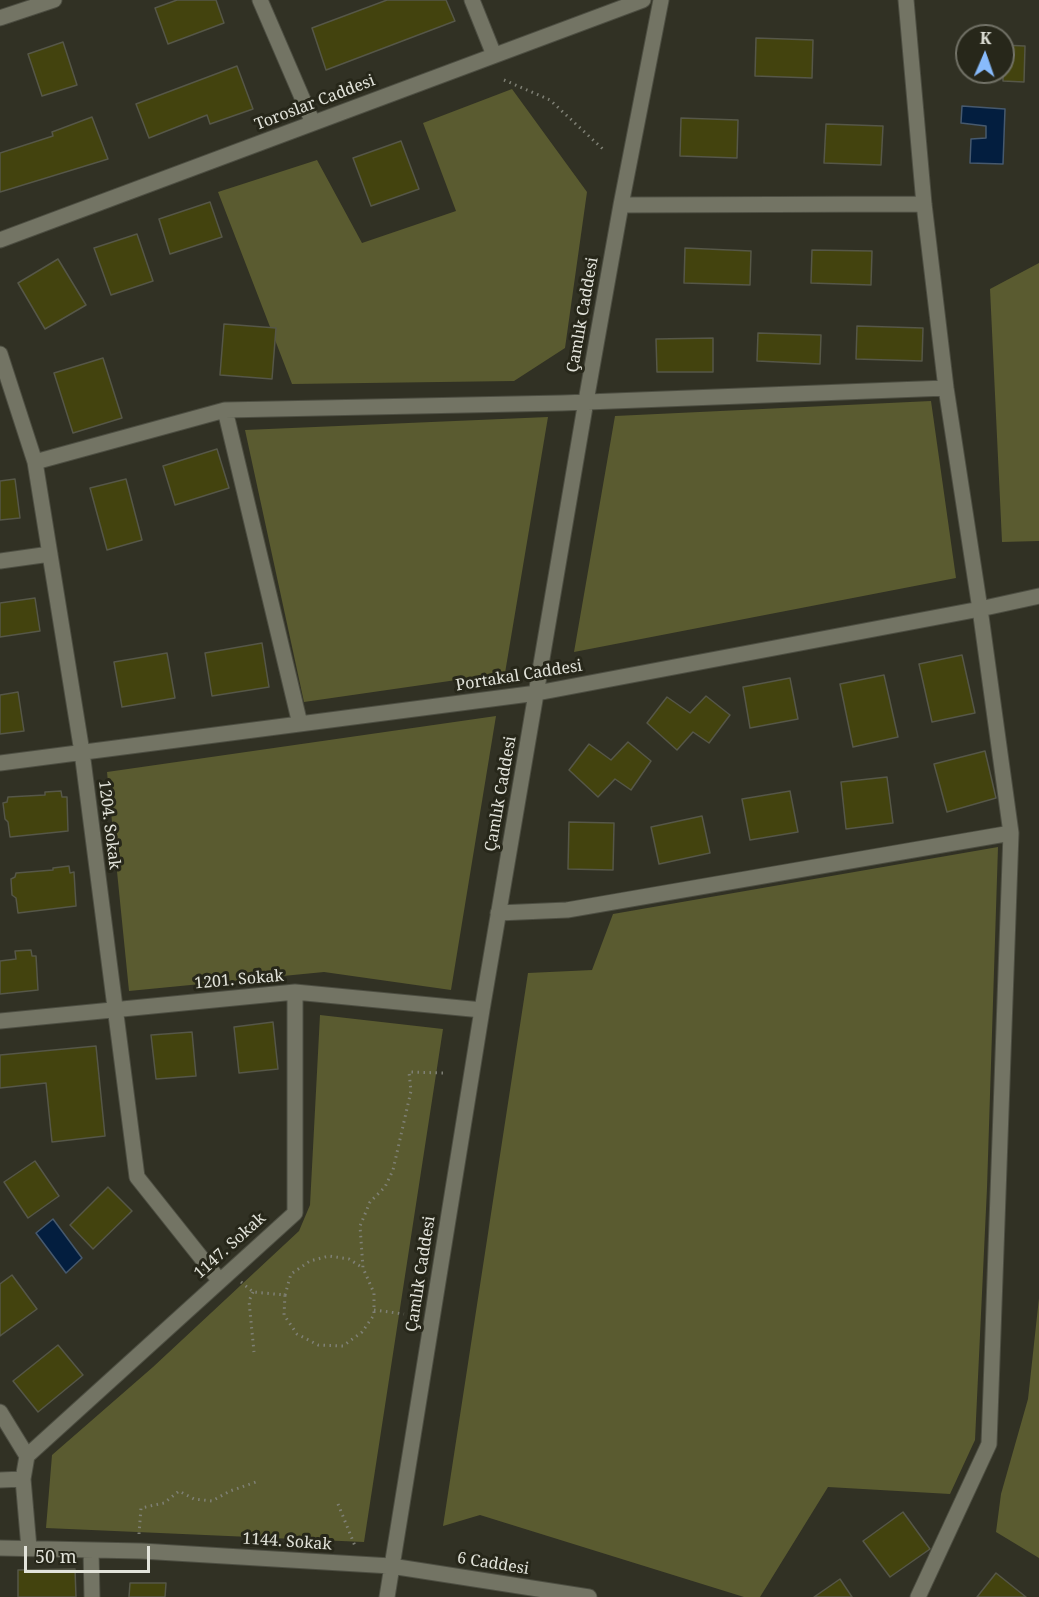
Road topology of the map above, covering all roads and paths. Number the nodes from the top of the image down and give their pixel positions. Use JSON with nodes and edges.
{"nodes":[{"id":1,"x":54,"y":0,"type":"edge"},
{"id":2,"x":260,"y":0,"type":"edge"},
{"id":3,"x":472,"y":0,"type":"edge"},
{"id":4,"x":643,"y":0,"type":"edge"},
{"id":5,"x":661,"y":0,"type":"edge"},
{"id":6,"x":906,"y":0,"type":"edge"},
{"id":7,"x":0,"y":18,"type":"edge"},
{"id":8,"x":494,"y":55,"type":"junction"},
{"id":9,"x":504,"y":80,"type":"dead end"},
{"id":10,"x":314,"y":123,"type":"junction"},
{"id":11,"x":605,"y":151,"type":"dead end"},
{"id":12,"x":924,"y":204,"type":"junction"},
{"id":13,"x":621,"y":205,"type":"junction"},
{"id":14,"x":0,"y":240,"type":"edge"},
{"id":15,"x":0,"y":354,"type":"edge"},
{"id":16,"x":946,"y":387,"type":"junction"},
{"id":17,"x":586,"y":401,"type":"junction"},
{"id":18,"x":225,"y":410,"type":"junction"},
{"id":19,"x":35,"y":462,"type":"junction"},
{"id":20,"x":50,"y":554,"type":"junction"},
{"id":21,"x":0,"y":561,"type":"edge"},
{"id":22,"x":1039,"y":596,"type":"edge"},
{"id":23,"x":980,"y":609,"type":"junction"},
{"id":24,"x":537,"y":693,"type":"junction"},
{"id":25,"x":300,"y":724,"type":"junction"},
{"id":26,"x":82,"y":752,"type":"junction"},
{"id":27,"x":0,"y":763,"type":"edge"},
{"id":28,"x":1011,"y":833,"type":"junction"},
{"id":29,"x":498,"y":913,"type":"junction"},
{"id":30,"x":295,"y":992,"type":"junction"},
{"id":31,"x":115,"y":1009,"type":"junction"},
{"id":32,"x":482,"y":1010,"type":"junction"},
{"id":33,"x":0,"y":1021,"type":"edge"},
{"id":34,"x":444,"y":1073,"type":"dead end"},
{"id":35,"x":363,"y":1268,"type":"junction"},
{"id":36,"x":219,"y":1280,"type":"junction"},
{"id":37,"x":239,"y":1281,"type":"dead end"},
{"id":38,"x":253,"y":1292,"type":"junction"},
{"id":39,"x":285,"y":1295,"type":"junction"},
{"id":40,"x":374,"y":1310,"type":"junction"},
{"id":41,"x":404,"y":1314,"type":"dead end"},
{"id":42,"x":254,"y":1352,"type":"dead end"},
{"id":43,"x":0,"y":1412,"type":"edge"},
{"id":44,"x":27,"y":1456,"type":"junction"},
{"id":45,"x":23,"y":1479,"type":"junction"},
{"id":46,"x":0,"y":1480,"type":"edge"},
{"id":47,"x":259,"y":1481,"type":"dead end"},
{"id":48,"x":338,"y":1504,"type":"dead end"},
{"id":49,"x":140,"y":1534,"type":"dead end"},
{"id":50,"x":355,"y":1545,"type":"dead end"},
{"id":51,"x":0,"y":1548,"type":"edge"},
{"id":52,"x":28,"y":1548,"type":"junction"},
{"id":53,"x":91,"y":1550,"type":"junction"},
{"id":54,"x":391,"y":1566,"type":"junction"},
{"id":55,"x":92,"y":1597,"type":"edge"},
{"id":56,"x":387,"y":1597,"type":"edge"},
{"id":57,"x":589,"y":1597,"type":"edge"},
{"id":58,"x":918,"y":1597,"type":"edge"}],
"edges":[{"from":1,"to":7,"type":"street"},
{"from":2,"to":10,"type":"street"},
{"from":3,"to":8,"type":"street"},
{"from":4,"to":8,"type":"street","name":"Toroslar Caddesi"},
{"from":5,"to":13,"type":"street","name":"Çamlık Caddesi"},
{"from":6,"to":12,"type":"street"},
{"from":8,"to":10,"type":"street","name":"Toroslar Caddesi"},
{"from":9,"to":11,"type":"path"},
{"from":10,"to":14,"type":"street","name":"Toroslar Caddesi"},
{"from":12,"to":13,"type":"street"},
{"from":12,"to":16,"type":"street"},
{"from":13,"to":17,"type":"street","name":"Çamlık Caddesi"},
{"from":15,"to":19,"type":"street","name":"1204. Sokak"},
{"from":16,"to":17,"type":"street"},
{"from":16,"to":23,"type":"street"},
{"from":17,"to":18,"type":"street"},
{"from":17,"to":24,"type":"street","name":"Çamlık Caddesi"},
{"from":18,"to":19,"type":"street"},
{"from":18,"to":25,"type":"street"},
{"from":19,"to":20,"type":"street","name":"1204. Sokak"},
{"from":20,"to":21,"type":"street"},
{"from":20,"to":26,"type":"street","name":"1204. Sokak"},
{"from":22,"to":23,"type":"street","name":"Portakal Caddesi"},
{"from":23,"to":24,"type":"street","name":"Portakal Caddesi"},
{"from":23,"to":28,"type":"street"},
{"from":24,"to":25,"type":"street","name":"Portakal Caddesi"},
{"from":24,"to":29,"type":"street","name":"Çamlık Caddesi"},
{"from":25,"to":26,"type":"street","name":"Portakal Caddesi"},
{"from":26,"to":27,"type":"street","name":"Portakal Caddesi"},
{"from":26,"to":31,"type":"street","name":"1204. Sokak"},
{"from":28,"to":29,"type":"street"},
{"from":28,"to":58,"type":"street"},
{"from":29,"to":32,"type":"street","name":"Çamlık Caddesi"},
{"from":30,"to":31,"type":"street","name":"1201. Sokak"},
{"from":30,"to":32,"type":"street","name":"1201. Sokak"},
{"from":30,"to":36,"type":"street","name":"1147. Sokak"},
{"from":31,"to":33,"type":"street","name":"1201. Sokak"},
{"from":31,"to":36,"type":"street","name":"1204. Sokak"},
{"from":32,"to":54,"type":"street","name":"Çamlık Caddesi"},
{"from":34,"to":35,"type":"path"},
{"from":35,"to":39,"type":"path"},
{"from":35,"to":40,"type":"path"},
{"from":36,"to":44,"type":"street","name":"1147. Sokak"},
{"from":37,"to":38,"type":"path"},
{"from":38,"to":39,"type":"path"},
{"from":38,"to":42,"type":"path"},
{"from":39,"to":40,"type":"path"},
{"from":40,"to":41,"type":"path"},
{"from":43,"to":44,"type":"street"},
{"from":44,"to":45,"type":"street"},
{"from":45,"to":46,"type":"street"},
{"from":45,"to":52,"type":"street"},
{"from":47,"to":49,"type":"path"},
{"from":48,"to":50,"type":"path"},
{"from":51,"to":52,"type":"street","name":"1144. Sokak"},
{"from":52,"to":53,"type":"street","name":"1144. Sokak"},
{"from":53,"to":54,"type":"street","name":"1144. Sokak"},
{"from":53,"to":55,"type":"street"},
{"from":54,"to":56,"type":"street","name":"Çamlık Caddesi"},
{"from":54,"to":57,"type":"street","name":"6 Caddesi"}]}
